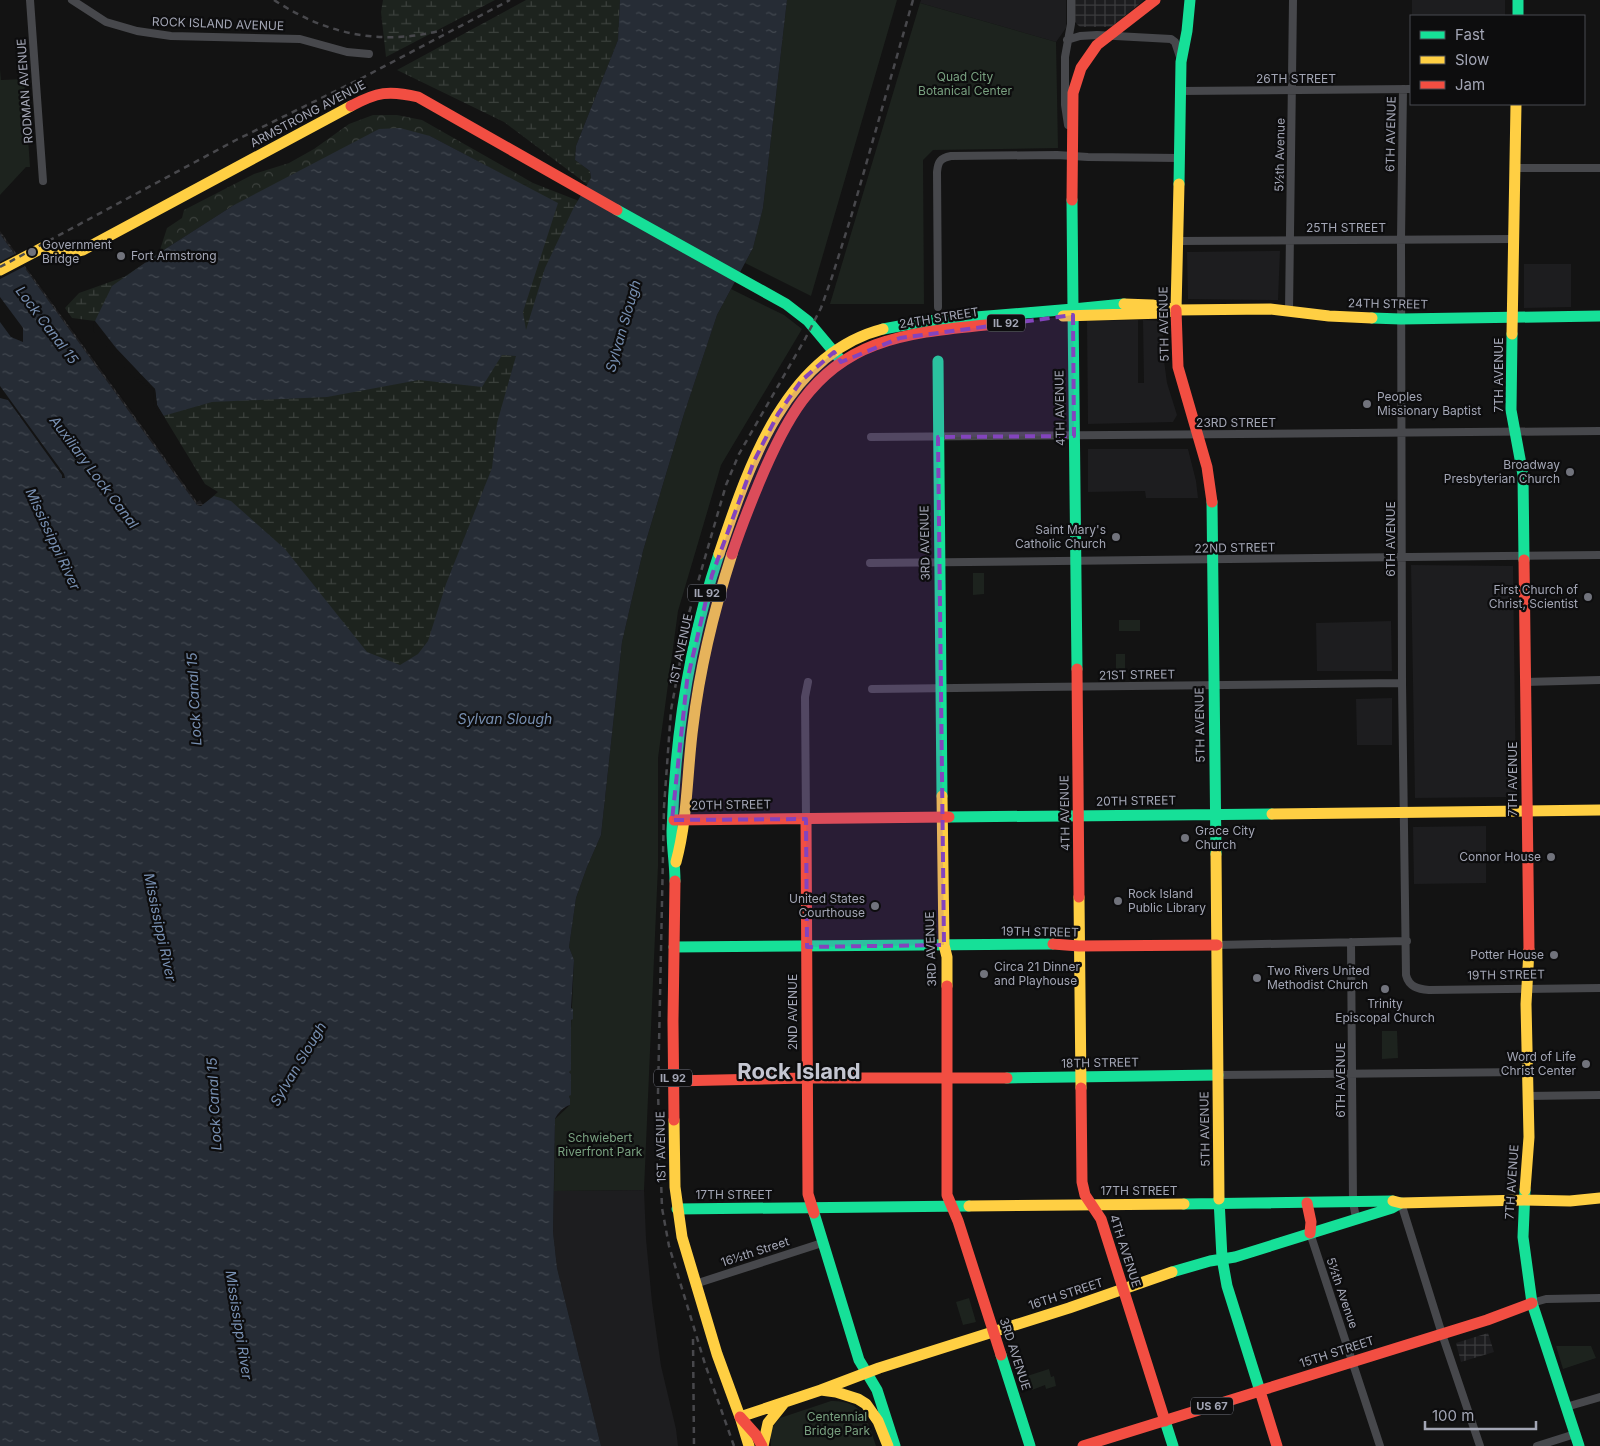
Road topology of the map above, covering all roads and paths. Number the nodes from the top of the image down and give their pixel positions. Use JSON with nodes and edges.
{"nodes":[{"id":1,"x":30,"y":0,"type":"edge"},
{"id":2,"x":72,"y":0,"type":"edge"},
{"id":3,"x":1071,"y":0,"type":"edge"},
{"id":4,"x":1155,"y":0,"type":"edge"},
{"id":5,"x":1190,"y":0,"type":"edge"},
{"id":6,"x":1293,"y":0,"type":"edge"},
{"id":7,"x":1518,"y":0,"type":"edge"},
{"id":8,"x":1518,"y":15,"type":"edge"},
{"id":9,"x":1110,"y":36,"type":"junction"},
{"id":10,"x":1068,"y":40,"type":"junction"},
{"id":11,"x":369,"y":54,"type":"dead end"},
{"id":12,"x":1181,"y":62,"type":"junction"},
{"id":13,"x":1292,"y":89,"type":"junction"},
{"id":14,"x":1407,"y":89,"type":"edge"},
{"id":15,"x":1180,"y":91,"type":"junction"},
{"id":16,"x":1516,"y":105,"type":"edge"},
{"id":17,"x":1072,"y":135,"type":"junction"},
{"id":18,"x":1179,"y":158,"type":"junction"},
{"id":19,"x":1071,"y":159,"type":"junction"},
{"id":20,"x":1514,"y":168,"type":"junction"},
{"id":21,"x":1600,"y":168,"type":"edge"},
{"id":22,"x":44,"y":181,"type":"dead end"},
{"id":23,"x":1401,"y":238,"type":"junction"},
{"id":24,"x":1290,"y":239,"type":"junction"},
{"id":25,"x":1513,"y":239,"type":"junction"},
{"id":26,"x":1178,"y":241,"type":"junction"},
{"id":27,"x":0,"y":270,"type":"edge"},
{"id":28,"x":938,"y":307,"type":"dead end"},
{"id":29,"x":1176,"y":310,"type":"junction"},
{"id":30,"x":1289,"y":311,"type":"junction"},
{"id":31,"x":1073,"y":312,"type":"junction"},
{"id":32,"x":1600,"y":316,"type":"edge"},
{"id":33,"x":1512,"y":317,"type":"junction"},
{"id":34,"x":1402,"y":318,"type":"junction"},
{"id":35,"x":834,"y":352,"type":"junction"},
{"id":36,"x":938,"y":361,"type":"dead end"},
{"id":37,"x":841,"y":362,"type":"junction"},
{"id":38,"x":1600,"y":431,"type":"edge"},
{"id":39,"x":1514,"y":432,"type":"junction"},
{"id":40,"x":1402,"y":433,"type":"junction"},
{"id":41,"x":1197,"y":435,"type":"junction"},
{"id":42,"x":938,"y":436,"type":"junction"},
{"id":43,"x":1074,"y":436,"type":"junction"},
{"id":44,"x":871,"y":437,"type":"dead end"},
{"id":45,"x":1524,"y":556,"type":"junction"},
{"id":46,"x":1600,"y":556,"type":"edge"},
{"id":47,"x":1402,"y":557,"type":"junction"},
{"id":48,"x":1213,"y":560,"type":"junction"},
{"id":49,"x":1076,"y":562,"type":"junction"},
{"id":50,"x":939,"y":563,"type":"junction"},
{"id":51,"x":870,"y":564,"type":"dead end"},
{"id":52,"x":1600,"y":680,"type":"edge"},
{"id":53,"x":808,"y":682,"type":"dead end"},
{"id":54,"x":1525,"y":682,"type":"junction"},
{"id":55,"x":1402,"y":683,"type":"junction"},
{"id":56,"x":1213,"y":685,"type":"junction"},
{"id":57,"x":1077,"y":687,"type":"junction"},
{"id":58,"x":941,"y":688,"type":"junction"},
{"id":59,"x":872,"y":689,"type":"dead end"},
{"id":60,"x":1600,"y":810,"type":"edge"},
{"id":61,"x":1526,"y":811,"type":"junction"},
{"id":62,"x":1404,"y":812,"type":"junction"},
{"id":63,"x":1216,"y":814,"type":"junction"},
{"id":64,"x":1079,"y":816,"type":"junction"},
{"id":65,"x":942,"y":818,"type":"junction"},
{"id":66,"x":806,"y":819,"type":"junction"},
{"id":67,"x":677,"y":820,"type":"junction"},
{"id":68,"x":1406,"y":941,"type":"junction"},
{"id":69,"x":1351,"y":942,"type":"junction"},
{"id":70,"x":944,"y":945,"type":"junction"},
{"id":71,"x":1216,"y":945,"type":"junction"},
{"id":72,"x":1079,"y":946,"type":"junction"},
{"id":73,"x":674,"y":947,"type":"junction"},
{"id":74,"x":807,"y":947,"type":"junction"},
{"id":75,"x":1413,"y":986,"type":"joint"},
{"id":76,"x":1600,"y":988,"type":"edge"},
{"id":77,"x":1527,"y":989,"type":"junction"},
{"id":78,"x":1527,"y":1072,"type":"junction"},
{"id":79,"x":1352,"y":1073,"type":"junction"},
{"id":80,"x":1218,"y":1074,"type":"junction"},
{"id":81,"x":1081,"y":1077,"type":"junction"},
{"id":82,"x":807,"y":1078,"type":"junction"},
{"id":83,"x":946,"y":1079,"type":"junction"},
{"id":84,"x":674,"y":1081,"type":"junction"},
{"id":85,"x":1600,"y":1095,"type":"edge"},
{"id":86,"x":1527,"y":1096,"type":"junction"},
{"id":87,"x":1600,"y":1198,"type":"edge"},
{"id":88,"x":1524,"y":1200,"type":"junction"},
{"id":89,"x":1353,"y":1202,"type":"junction"},
{"id":90,"x":1307,"y":1203,"type":"junction"},
{"id":91,"x":1401,"y":1203,"type":"junction"},
{"id":92,"x":1219,"y":1204,"type":"junction"},
{"id":93,"x":1092,"y":1205,"type":"junction"},
{"id":94,"x":952,"y":1207,"type":"junction"},
{"id":95,"x":812,"y":1208,"type":"junction"},
{"id":96,"x":677,"y":1209,"type":"junction"},
{"id":97,"x":1356,"y":1218,"type":"junction"},
{"id":98,"x":1310,"y":1232,"type":"junction"},
{"id":99,"x":822,"y":1243,"type":"junction"},
{"id":100,"x":1222,"y":1258,"type":"junction"},
{"id":101,"x":695,"y":1284,"type":"junction"},
{"id":102,"x":1124,"y":1290,"type":"junction"},
{"id":103,"x":1600,"y":1298,"type":"edge"},
{"id":104,"x":1532,"y":1303,"type":"junction"},
{"id":105,"x":994,"y":1332,"type":"junction"},
{"id":106,"x":1442,"y":1334,"type":"junction"},
{"id":107,"x":1352,"y":1362,"type":"junction"},
{"id":108,"x":868,"y":1371,"type":"junction"},
{"id":109,"x":821,"y":1390,"type":"junction"},
{"id":110,"x":1260,"y":1391,"type":"junction"},
{"id":111,"x":1600,"y":1397,"type":"edge"},
{"id":112,"x":785,"y":1402,"type":"junction"},
{"id":113,"x":1566,"y":1408,"type":"junction"},
{"id":114,"x":740,"y":1417,"type":"junction"},
{"id":115,"x":1164,"y":1421,"type":"junction"},
{"id":116,"x":1575,"y":1434,"type":"junction"},
{"id":117,"x":749,"y":1446,"type":"edge"},
{"id":118,"x":762,"y":1446,"type":"edge"},
{"id":119,"x":888,"y":1446,"type":"edge"},
{"id":120,"x":895,"y":1446,"type":"edge"},
{"id":121,"x":1030,"y":1446,"type":"edge"},
{"id":122,"x":1083,"y":1446,"type":"edge"},
{"id":123,"x":1173,"y":1446,"type":"edge"},
{"id":124,"x":1277,"y":1446,"type":"edge"},
{"id":125,"x":1380,"y":1446,"type":"edge"},
{"id":126,"x":1480,"y":1446,"type":"edge"},
{"id":127,"x":1537,"y":1446,"type":"edge"},
{"id":128,"x":1579,"y":1446,"type":"edge"}],
"edges":[{"from":1,"to":22,"type":"street","name":"RODMAN AVENUE"},
{"from":2,"to":11,"type":"street","name":"ROCK ISLAND AVENUE"},
{"from":3,"to":10,"type":"street"},
{"from":4,"to":9,"type":"main road"},
{"from":5,"to":12,"type":"main road","name":"5TH AVENUE"},
{"from":6,"to":13,"type":"street","name":"5½th Avenue"},
{"from":7,"to":8,"type":"main road"},
{"from":9,"to":10,"type":"street"},
{"from":9,"to":12,"type":"street"},
{"from":9,"to":17,"type":"main road"},
{"from":10,"to":17,"type":"street"},
{"from":12,"to":15,"type":"main road","name":"5TH AVENUE"},
{"from":13,"to":14,"type":"street","name":"26TH STREET"},
{"from":13,"to":15,"type":"street","name":"26TH STREET"},
{"from":13,"to":24,"type":"street","name":"5½th Avenue"},
{"from":14,"to":23,"type":"street","name":"6TH AVENUE"},
{"from":15,"to":18,"type":"main road","name":"5TH AVENUE"},
{"from":16,"to":20,"type":"main road","name":"7TH AVENUE"},
{"from":17,"to":19,"type":"main road"},
{"from":18,"to":19,"type":"street"},
{"from":18,"to":26,"type":"main road","name":"5TH AVENUE"},
{"from":19,"to":28,"type":"street"},
{"from":19,"to":31,"type":"main road","name":"4TH AVENUE"},
{"from":20,"to":21,"type":"street"},
{"from":20,"to":25,"type":"main road","name":"7TH AVENUE"},
{"from":23,"to":24,"type":"street","name":"25TH STREET"},
{"from":23,"to":25,"type":"street","name":"25TH STREET"},
{"from":23,"to":34,"type":"street","name":"6TH AVENUE"},
{"from":24,"to":26,"type":"street","name":"25TH STREET"},
{"from":24,"to":30,"type":"street","name":"5½th Avenue"},
{"from":25,"to":33,"type":"main road","name":"7TH AVENUE"},
{"from":26,"to":29,"type":"main road","name":"5TH AVENUE"},
{"from":27,"to":35,"type":"main road","name":"ARMSTRONG AVENUE"},
{"from":29,"to":30,"type":"main road","name":"24TH STREET"},
{"from":29,"to":31,"type":"main road","name":"24TH STREET","number":"IL 92"},
{"from":29,"to":41,"type":"main road","name":"5TH AVENUE"},
{"from":30,"to":34,"type":"main road","name":"24TH STREET"},
{"from":31,"to":35,"type":"main road","name":"24TH STREET","number":"IL 92"},
{"from":31,"to":37,"type":"main road","name":"24TH STREET","number":"IL 92"},
{"from":31,"to":43,"type":"main road","name":"4TH AVENUE"},
{"from":32,"to":33,"type":"main road","name":"24TH STREET"},
{"from":33,"to":34,"type":"main road","name":"24TH STREET"},
{"from":33,"to":39,"type":"main road","name":"7TH AVENUE"},
{"from":34,"to":40,"type":"street","name":"6TH AVENUE"},
{"from":35,"to":37,"type":"main road"},
{"from":35,"to":67,"type":"main road","name":"1ST AVENUE","number":"IL 92"},
{"from":36,"to":42,"type":"main road","name":"3RD AVENUE"},
{"from":37,"to":67,"type":"main road","name":"1ST AVENUE","number":"IL 92"},
{"from":38,"to":39,"type":"street","name":"23RD STREET"},
{"from":39,"to":40,"type":"street","name":"23RD STREET"},
{"from":39,"to":45,"type":"main road","name":"7TH AVENUE"},
{"from":40,"to":41,"type":"street","name":"23RD STREET"},
{"from":40,"to":47,"type":"street","name":"6TH AVENUE"},
{"from":41,"to":43,"type":"street","name":"23RD STREET"},
{"from":41,"to":48,"type":"main road","name":"5TH AVENUE"},
{"from":42,"to":43,"type":"street","name":"23RD STREET"},
{"from":42,"to":44,"type":"street","name":"23RD STREET"},
{"from":42,"to":50,"type":"main road","name":"3RD AVENUE"},
{"from":43,"to":49,"type":"main road","name":"4TH AVENUE"},
{"from":45,"to":46,"type":"street","name":"22ND STREET"},
{"from":45,"to":47,"type":"street","name":"22ND STREET"},
{"from":45,"to":54,"type":"main road","name":"7TH AVENUE"},
{"from":47,"to":48,"type":"street","name":"22ND STREET"},
{"from":47,"to":55,"type":"street","name":"6TH AVENUE"},
{"from":48,"to":49,"type":"street","name":"22ND STREET"},
{"from":48,"to":56,"type":"main road","name":"5TH AVENUE"},
{"from":49,"to":50,"type":"street","name":"22ND STREET"},
{"from":49,"to":57,"type":"main road","name":"4TH AVENUE"},
{"from":50,"to":51,"type":"street","name":"22ND STREET"},
{"from":50,"to":58,"type":"main road","name":"3RD AVENUE"},
{"from":52,"to":54,"type":"street"},
{"from":53,"to":66,"type":"street","name":"2ND AVENUE"},
{"from":54,"to":61,"type":"main road","name":"7TH AVENUE"},
{"from":55,"to":56,"type":"street","name":"21ST STREET"},
{"from":55,"to":62,"type":"street","name":"6TH AVENUE"},
{"from":56,"to":57,"type":"street","name":"21ST STREET"},
{"from":56,"to":63,"type":"main road","name":"5TH AVENUE"},
{"from":57,"to":58,"type":"street","name":"21ST STREET"},
{"from":57,"to":64,"type":"main road","name":"4TH AVENUE"},
{"from":58,"to":59,"type":"street","name":"21ST STREET"},
{"from":58,"to":65,"type":"main road","name":"3RD AVENUE"},
{"from":60,"to":61,"type":"main road","name":"20TH STREET"},
{"from":61,"to":62,"type":"main road","name":"20TH STREET"},
{"from":61,"to":77,"type":"main road","name":"7TH AVENUE"},
{"from":62,"to":63,"type":"main road","name":"20TH STREET"},
{"from":62,"to":68,"type":"street","name":"6TH AVENUE"},
{"from":63,"to":64,"type":"main road","name":"20TH STREET"},
{"from":63,"to":71,"type":"main road","name":"5TH AVENUE"},
{"from":64,"to":65,"type":"main road","name":"20TH STREET"},
{"from":64,"to":72,"type":"main road","name":"4TH AVENUE"},
{"from":65,"to":66,"type":"main road","name":"20TH STREET"},
{"from":65,"to":70,"type":"main road","name":"3RD AVENUE"},
{"from":66,"to":67,"type":"main road","name":"20TH STREET"},
{"from":66,"to":74,"type":"main road","name":"2ND AVENUE"},
{"from":67,"to":73,"type":"main road","name":"1ST AVENUE","number":"IL 92"},
{"from":68,"to":69,"type":"street","name":"19TH STREET"},
{"from":68,"to":75,"type":"street","name":"6TH AVENUE"},
{"from":69,"to":71,"type":"street","name":"19TH STREET"},
{"from":69,"to":79,"type":"street","name":"6TH AVENUE"},
{"from":70,"to":72,"type":"main road","name":"19TH STREET"},
{"from":70,"to":74,"type":"main road","name":"19TH STREET"},
{"from":70,"to":83,"type":"main road","name":"3RD AVENUE"},
{"from":71,"to":72,"type":"main road","name":"19TH STREET"},
{"from":71,"to":80,"type":"main road","name":"5TH AVENUE"},
{"from":72,"to":81,"type":"main road","name":"4TH AVENUE"},
{"from":73,"to":74,"type":"main road","name":"19TH STREET"},
{"from":73,"to":84,"type":"main road","name":"1ST AVENUE","number":"IL 92"},
{"from":74,"to":82,"type":"main road","name":"2ND AVENUE"},
{"from":75,"to":77,"type":"street","name":"19TH STREET"},
{"from":76,"to":77,"type":"street","name":"19TH STREET"},
{"from":77,"to":78,"type":"main road","name":"7TH AVENUE"},
{"from":78,"to":79,"type":"street","name":"18TH STREET"},
{"from":78,"to":86,"type":"main road","name":"7TH AVENUE"},
{"from":79,"to":80,"type":"street","name":"18TH STREET"},
{"from":79,"to":89,"type":"street","name":"6TH AVENUE"},
{"from":80,"to":81,"type":"main road","name":"18TH STREET"},
{"from":80,"to":92,"type":"main road","name":"5TH AVENUE"},
{"from":81,"to":83,"type":"main road","name":"18TH STREET"},
{"from":81,"to":93,"type":"main road","name":"4TH AVENUE"},
{"from":82,"to":83,"type":"main road","name":"18TH STREET"},
{"from":82,"to":84,"type":"main road","name":"18TH STREET"},
{"from":82,"to":95,"type":"main road","name":"2ND AVENUE"},
{"from":83,"to":94,"type":"main road","name":"3RD AVENUE"},
{"from":84,"to":96,"type":"main road","name":"1ST AVENUE","number":"IL 92"},
{"from":85,"to":86,"type":"street"},
{"from":86,"to":88,"type":"main road","name":"7TH AVENUE"},
{"from":87,"to":88,"type":"main road","name":"17TH STREET"},
{"from":88,"to":91,"type":"main road","name":"17TH STREET"},
{"from":88,"to":104,"type":"main road","name":"7TH AVENUE"},
{"from":89,"to":90,"type":"main road","name":"17TH STREET"},
{"from":89,"to":91,"type":"main road","name":"17TH STREET"},
{"from":89,"to":97,"type":"street","name":"6TH AVENUE"},
{"from":90,"to":92,"type":"main road","name":"17TH STREET"},
{"from":90,"to":98,"type":"main road"},
{"from":91,"to":97,"type":"main road","name":"16TH STREET"},
{"from":91,"to":106,"type":"street"},
{"from":92,"to":93,"type":"main road","name":"17TH STREET"},
{"from":92,"to":100,"type":"main road","name":"5TH AVENUE"},
{"from":93,"to":94,"type":"main road","name":"17TH STREET"},
{"from":93,"to":102,"type":"main road","name":"4TH AVENUE"},
{"from":94,"to":95,"type":"main road","name":"17TH STREET"},
{"from":94,"to":105,"type":"main road","name":"3RD AVENUE"},
{"from":95,"to":96,"type":"main road","name":"17TH STREET"},
{"from":95,"to":99,"type":"main road","name":"2ND AVENUE"},
{"from":96,"to":101,"type":"main road","name":"1ST AVENUE","number":"IL 92"},
{"from":97,"to":98,"type":"main road","name":"16TH STREET"},
{"from":98,"to":100,"type":"main road","name":"16TH STREET"},
{"from":98,"to":107,"type":"street","name":"5½th Avenue"},
{"from":99,"to":101,"type":"street","name":"16½th Street"},
{"from":99,"to":108,"type":"main road","name":"2ND AVENUE"},
{"from":100,"to":102,"type":"main road","name":"16TH STREET"},
{"from":100,"to":110,"type":"main road","name":"5TH AVENUE"},
{"from":101,"to":114,"type":"main road","name":"1ST AVENUE","number":"IL 92"},
{"from":102,"to":105,"type":"main road","name":"16TH STREET"},
{"from":102,"to":115,"type":"main road","name":"4TH AVENUE"},
{"from":103,"to":104,"type":"street","name":"15TH STREET"},
{"from":104,"to":106,"type":"main road","name":"15TH STREET"},
{"from":104,"to":113,"type":"main road","name":"7TH AVENUE"},
{"from":105,"to":108,"type":"main road","name":"16TH STREET"},
{"from":105,"to":121,"type":"main road","name":"3RD AVENUE"},
{"from":106,"to":107,"type":"main road","name":"15TH STREET"},
{"from":106,"to":126,"type":"street"},
{"from":107,"to":110,"type":"main road","name":"15TH STREET"},
{"from":107,"to":125,"type":"street","name":"5½th Avenue"},
{"from":108,"to":109,"type":"main road","name":"16TH STREET"},
{"from":108,"to":120,"type":"main road","name":"2ND AVENUE"},
{"from":109,"to":112,"type":"main road","name":"16TH STREET"},
{"from":109,"to":119,"type":"main road"},
{"from":110,"to":115,"type":"main road","name":"15TH STREET","number":"US 67"},
{"from":110,"to":124,"type":"main road","name":"5TH AVENUE"},
{"from":111,"to":113,"type":"street"},
{"from":112,"to":114,"type":"main road","name":"16TH STREET"},
{"from":112,"to":118,"type":"main road"},
{"from":113,"to":116,"type":"main road","name":"7TH AVENUE"},
{"from":114,"to":117,"type":"main road","name":"1ST AVENUE","number":"IL 92"},
{"from":114,"to":118,"type":"main road","name":"1ST AVENUE","number":"IL 92"},
{"from":115,"to":122,"type":"main road","name":"15TH STREET","number":"US 67"},
{"from":115,"to":123,"type":"main road","name":"4TH AVENUE"},
{"from":116,"to":127,"type":"street"},
{"from":116,"to":128,"type":"main road","name":"7TH AVENUE"}]}
